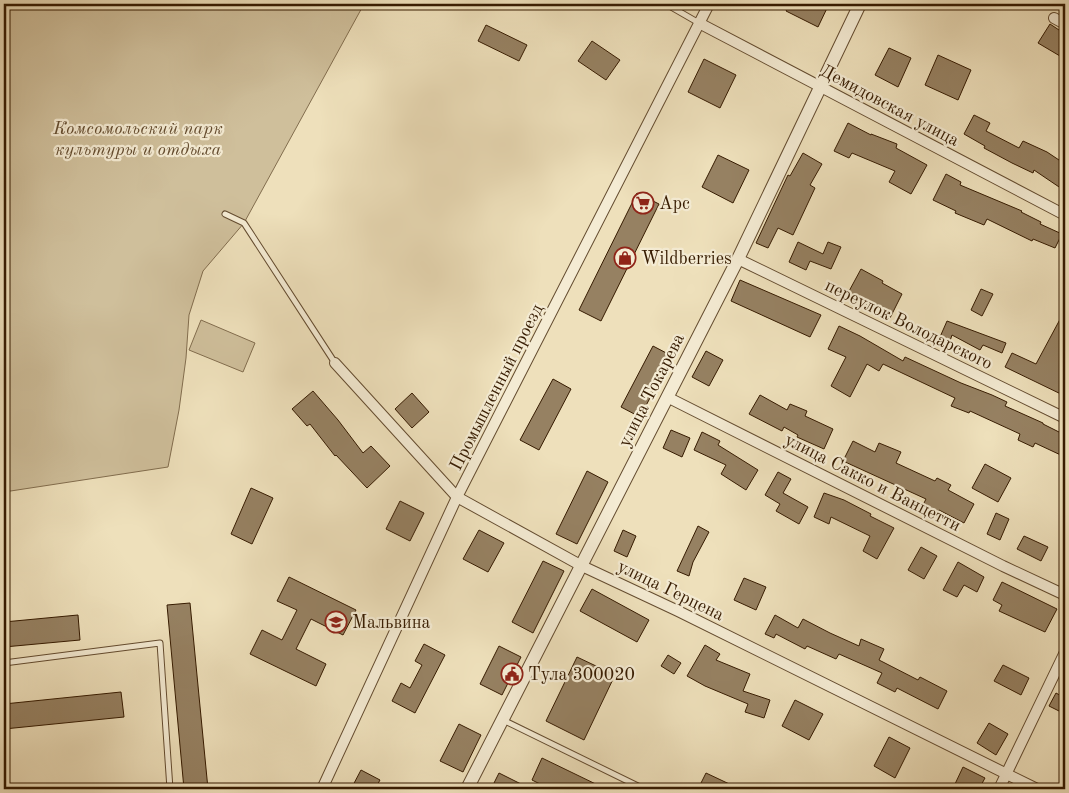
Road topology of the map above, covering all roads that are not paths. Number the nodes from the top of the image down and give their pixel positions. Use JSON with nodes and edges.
{"nodes":[{"id":1,"x":666,"y":4,"type":"edge"},
{"id":2,"x":709,"y":4,"type":"edge"},
{"id":3,"x":860,"y":4,"type":"edge"},
{"id":4,"x":1054,"y":18,"type":"dead end"},
{"id":5,"x":699,"y":23,"type":"junction"},
{"id":6,"x":1065,"y":24,"type":"edge"},
{"id":7,"x":820,"y":87,"type":"junction"},
{"id":8,"x":224,"y":214,"type":"dead end"},
{"id":9,"x":1065,"y":215,"type":"edge"},
{"id":10,"x":738,"y":259,"type":"junction"},
{"id":11,"x":335,"y":363,"type":"joint"},
{"id":12,"x":667,"y":397,"type":"junction"},
{"id":13,"x":1065,"y":418,"type":"edge"},
{"id":14,"x":457,"y":497,"type":"junction"},
{"id":15,"x":582,"y":566,"type":"junction"},
{"id":16,"x":1065,"y":595,"type":"edge"},
{"id":17,"x":1065,"y":652,"type":"edge"},
{"id":18,"x":4,"y":663,"type":"edge"},
{"id":19,"x":503,"y":720,"type":"junction"},
{"id":20,"x":1006,"y":774,"type":"junction"},
{"id":21,"x":170,"y":789,"type":"edge"},
{"id":22,"x":322,"y":789,"type":"edge"},
{"id":23,"x":467,"y":789,"type":"edge"},
{"id":24,"x":644,"y":789,"type":"edge"},
{"id":25,"x":999,"y":789,"type":"edge"},
{"id":26,"x":1037,"y":789,"type":"edge"}],
"edges":[{"from":1,"to":5,"type":"lane"},
{"from":2,"to":5,"type":"street","name":"Промышленный проезд"},
{"from":3,"to":7,"type":"street","name":"улица Токарева"},
{"from":4,"to":6,"type":"street"},
{"from":5,"to":7,"type":"street","name":"Демидовская улица"},
{"from":5,"to":14,"type":"street","name":"Промышленный проезд"},
{"from":7,"to":9,"type":"street","name":"Демидовская улица"},
{"from":7,"to":10,"type":"street","name":"улица Токарева"},
{"from":8,"to":11,"type":"lane"},
{"from":10,"to":12,"type":"street","name":"улица Токарева"},
{"from":10,"to":13,"type":"street","name":"переулок Володарского"},
{"from":11,"to":14,"type":"street","name":"улица Герцена"},
{"from":12,"to":15,"type":"street","name":"улица Токарева"},
{"from":12,"to":16,"type":"street","name":"улица Сакко и Ванцетти"},
{"from":14,"to":15,"type":"street","name":"улица Герцена"},
{"from":14,"to":22,"type":"street","name":"Промышленный проезд"},
{"from":15,"to":19,"type":"street","name":"улица Токарева"},
{"from":15,"to":20,"type":"street","name":"улица Герцена"},
{"from":17,"to":20,"type":"street"},
{"from":18,"to":21,"type":"lane"},
{"from":19,"to":23,"type":"street","name":"улица Токарева"},
{"from":19,"to":24,"type":"lane"},
{"from":20,"to":25,"type":"street"},
{"from":20,"to":26,"type":"street","name":"улица Герцена"}]}
